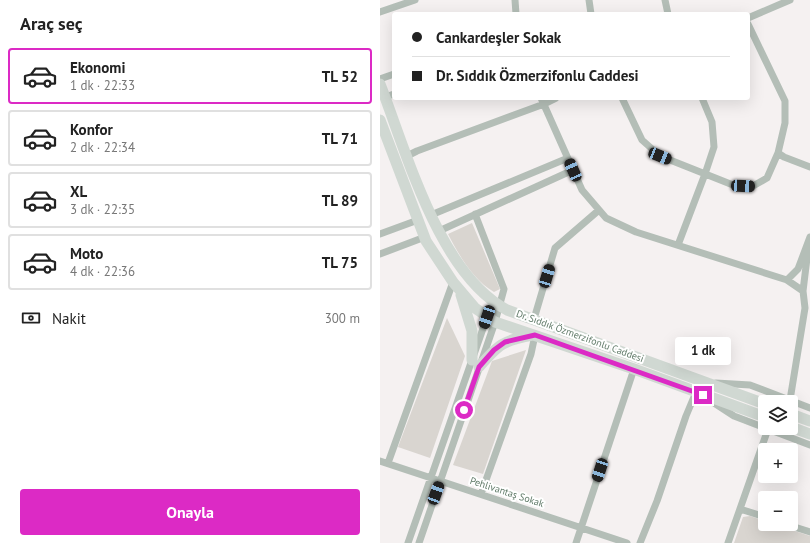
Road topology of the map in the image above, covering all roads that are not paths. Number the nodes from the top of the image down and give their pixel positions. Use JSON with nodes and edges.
{"nodes":[{"id":1,"x":415,"y":0,"type":"edge"},
{"id":2,"x":515,"y":0,"type":"edge"},
{"id":3,"x":589,"y":0,"type":"edge"},
{"id":4,"x":665,"y":0,"type":"edge"},
{"id":5,"x":790,"y":0,"type":"edge"},
{"id":6,"x":380,"y":12,"type":"edge"},
{"id":7,"x":516,"y":12,"type":"edge"},
{"id":8,"x":591,"y":12,"type":"edge"},
{"id":9,"x":668,"y":12,"type":"edge"},
{"id":10,"x":750,"y":17,"type":"edge"},
{"id":11,"x":750,"y":28,"type":"edge"},
{"id":12,"x":392,"y":75,"type":"edge"},
{"id":13,"x":380,"y":79,"type":"edge"},
{"id":14,"x":380,"y":84,"type":"edge"},
{"id":15,"x":390,"y":96,"type":"edge"},
{"id":16,"x":623,"y":100,"type":"edge"},
{"id":17,"x":703,"y":100,"type":"edge"},
{"id":18,"x":542,"y":101,"type":"edge"},
{"id":19,"x":380,"y":120,"type":"edge"},
{"id":20,"x":778,"y":153,"type":"junction"},
{"id":21,"x":407,"y":156,"type":"junction"},
{"id":22,"x":568,"y":158,"type":"junction"},
{"id":23,"x":810,"y":167,"type":"edge"},
{"id":24,"x":573,"y":170,"type":"junction"},
{"id":25,"x":705,"y":174,"type":"junction"},
{"id":26,"x":599,"y":210,"type":"junction"},
{"id":27,"x":475,"y":214,"type":"junction"},
{"id":28,"x":431,"y":215,"type":"junction"},
{"id":29,"x":418,"y":220,"type":"junction"},
{"id":30,"x":439,"y":231,"type":"junction"},
{"id":31,"x":380,"y":234,"type":"edge"},
{"id":32,"x":425,"y":237,"type":"junction"},
{"id":33,"x":810,"y":237,"type":"edge"},
{"id":34,"x":810,"y":243,"type":"edge"},
{"id":35,"x":678,"y":245,"type":"junction"},
{"id":36,"x":380,"y":254,"type":"edge"},
{"id":37,"x":787,"y":280,"type":"junction"},
{"id":38,"x":456,"y":285,"type":"junction"},
{"id":39,"x":804,"y":291,"type":"junction"},
{"id":40,"x":497,"y":304,"type":"junction"},
{"id":41,"x":534,"y":319,"type":"junction"},
{"id":42,"x":491,"y":320,"type":"junction"},
{"id":43,"x":535,"y":335,"type":"junction"},
{"id":44,"x":475,"y":364,"type":"junction"},
{"id":45,"x":634,"y":369,"type":"junction"},
{"id":46,"x":706,"y":383,"type":"junction"},
{"id":47,"x":699,"y":394,"type":"junction"},
{"id":48,"x":777,"y":395,"type":"edge"},
{"id":49,"x":791,"y":395,"type":"edge"},
{"id":50,"x":758,"y":402,"type":"edge"},
{"id":51,"x":798,"y":403,"type":"edge"},
{"id":52,"x":810,"y":408,"type":"edge"},
{"id":53,"x":758,"y":415,"type":"edge"},
{"id":54,"x":798,"y":417,"type":"edge"},
{"id":55,"x":810,"y":421,"type":"edge"},
{"id":56,"x":758,"y":425,"type":"edge"},
{"id":57,"x":798,"y":430,"type":"edge"},
{"id":58,"x":810,"y":434,"type":"edge"},
{"id":59,"x":766,"y":435,"type":"edge"},
{"id":60,"x":784,"y":435,"type":"edge"},
{"id":61,"x":810,"y":445,"type":"edge"},
{"id":62,"x":380,"y":460,"type":"edge"},
{"id":63,"x":388,"y":463,"type":"junction"},
{"id":64,"x":431,"y":478,"type":"junction"},
{"id":65,"x":441,"y":481,"type":"junction"},
{"id":66,"x":481,"y":494,"type":"junction"},
{"id":67,"x":740,"y":509,"type":"junction"},
{"id":68,"x":758,"y":515,"type":"edge"},
{"id":69,"x":581,"y":527,"type":"junction"},
{"id":70,"x":798,"y":528,"type":"edge"},
{"id":71,"x":810,"y":532,"type":"edge"},
{"id":72,"x":408,"y":543,"type":"edge"},
{"id":73,"x":419,"y":543,"type":"edge"},
{"id":74,"x":576,"y":543,"type":"edge"},
{"id":75,"x":627,"y":543,"type":"edge"},
{"id":76,"x":640,"y":543,"type":"edge"},
{"id":77,"x":728,"y":543,"type":"edge"}],
"edges":[{"from":1,"to":6,"type":"street"},
{"from":2,"to":7,"type":"street"},
{"from":3,"to":8,"type":"street"},
{"from":4,"to":9,"type":"street"},
{"from":5,"to":10,"type":"street"},
{"from":11,"to":20,"type":"street"},
{"from":12,"to":13,"type":"street"},
{"from":14,"to":15,"type":"main road","name":"Dr. Sıddık Özmerzifonlu Caddesi"},
{"from":15,"to":21,"type":"main road","name":"Dr. Sıddık Özmerzifonlu Caddesi"},
{"from":16,"to":25,"type":"street"},
{"from":17,"to":25,"type":"street"},
{"from":18,"to":21,"type":"street"},
{"from":18,"to":22,"type":"street"},
{"from":19,"to":29,"type":"main road","name":"Dr. Sıddık Özmerzifonlu Caddesi"},
{"from":20,"to":23,"type":"street"},
{"from":20,"to":25,"type":"street"},
{"from":21,"to":28,"type":"main road","name":"Dr. Sıddık Özmerzifonlu Caddesi"},
{"from":22,"to":24,"type":"street"},
{"from":22,"to":28,"type":"street"},
{"from":24,"to":26,"type":"street"},
{"from":24,"to":27,"type":"street"},
{"from":25,"to":35,"type":"street"},
{"from":26,"to":35,"type":"street"},
{"from":26,"to":41,"type":"street"},
{"from":27,"to":30,"type":"street"},
{"from":27,"to":40,"type":"street"},
{"from":28,"to":30,"type":"main road","name":"Dr. Sıddık Özmerzifonlu Caddesi"},
{"from":29,"to":31,"type":"street"},
{"from":29,"to":32,"type":"main road","name":"Dr. Sıddık Özmerzifonlu Caddesi"},
{"from":30,"to":40,"type":"main road","name":"Dr. Sıddık Özmerzifonlu Caddesi"},
{"from":32,"to":36,"type":"street"},
{"from":32,"to":38,"type":"main road","name":"Dr. Sıddık Özmerzifonlu Caddesi"},
{"from":33,"to":37,"type":"street"},
{"from":34,"to":39,"type":"street"},
{"from":35,"to":37,"type":"street"},
{"from":37,"to":39,"type":"street"},
{"from":38,"to":42,"type":"main road","name":"Dr. Sıddık Özmerzifonlu Caddesi"},
{"from":38,"to":44,"type":"main road"},
{"from":38,"to":63,"type":"street"},
{"from":39,"to":49,"type":"street"},
{"from":40,"to":41,"type":"main road","name":"Dr. Sıddık Özmerzifonlu Caddesi"},
{"from":40,"to":42,"type":"street"},
{"from":41,"to":46,"type":"main road","name":"Dr. Sıddık Özmerzifonlu Caddesi"},
{"from":42,"to":43,"type":"main road","name":"Dr. Sıddık Özmerzifonlu Caddesi"},
{"from":42,"to":44,"type":"street"},
{"from":43,"to":44,"type":"main road"},
{"from":43,"to":45,"type":"main road","name":"Dr. Sıddık Özmerzifonlu Caddesi"},
{"from":43,"to":66,"type":"street"},
{"from":44,"to":64,"type":"street"},
{"from":44,"to":65,"type":"street"},
{"from":45,"to":47,"type":"main road","name":"Dr. Sıddık Özmerzifonlu Caddesi"},
{"from":45,"to":69,"type":"street"},
{"from":46,"to":48,"type":"street"},
{"from":46,"to":50,"type":"main road","name":"Dr. Sıddık Özmerzifonlu Caddesi"},
{"from":47,"to":53,"type":"main road","name":"Dr. Sıddık Özmerzifonlu Caddesi"},
{"from":47,"to":56,"type":"street"},
{"from":47,"to":76,"type":"street"},
{"from":51,"to":52,"type":"street"},
{"from":54,"to":55,"type":"main road"},
{"from":57,"to":58,"type":"main road"},
{"from":59,"to":67,"type":"street"},
{"from":60,"to":61,"type":"street"},
{"from":62,"to":63,"type":"street","name":"Pehlivantaş Sokak"},
{"from":63,"to":64,"type":"street","name":"Pehlivantaş Sokak"},
{"from":64,"to":65,"type":"street","name":"Pehlivantaş Sokak"},
{"from":64,"to":72,"type":"street"},
{"from":65,"to":66,"type":"street","name":"Pehlivantaş Sokak"},
{"from":65,"to":73,"type":"street"},
{"from":66,"to":69,"type":"street","name":"Pehlivantaş Sokak"},
{"from":67,"to":68,"type":"street"},
{"from":67,"to":77,"type":"street"},
{"from":69,"to":74,"type":"street"},
{"from":69,"to":75,"type":"street","name":"Pehlivantaş Sokak"},
{"from":70,"to":71,"type":"street"}]}
